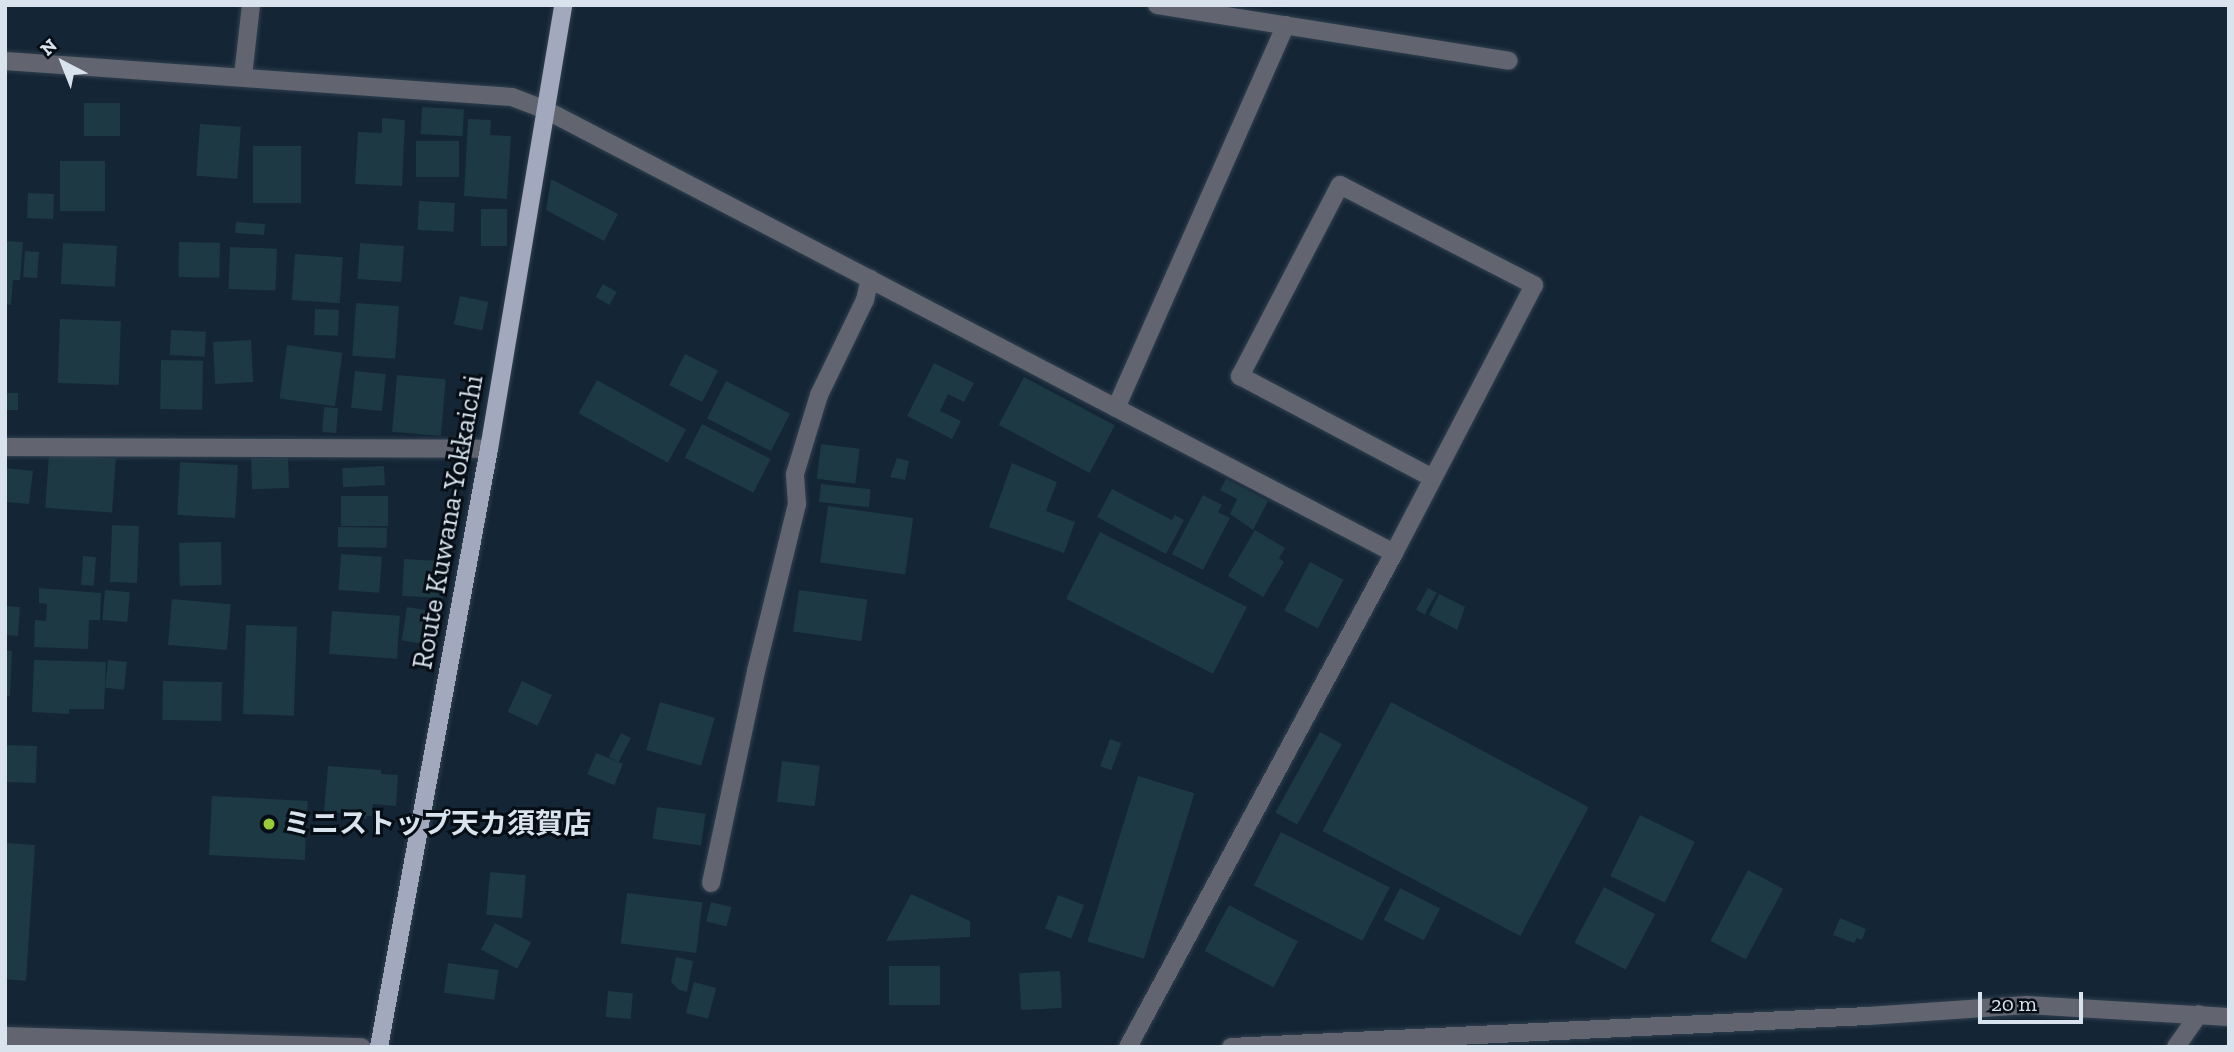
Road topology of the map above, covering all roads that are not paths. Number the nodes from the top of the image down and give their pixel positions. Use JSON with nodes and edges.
{"nodes":[{"id":1,"x":251,"y":5,"type":"edge"},
{"id":2,"x":563,"y":5,"type":"edge"},
{"id":3,"x":1157,"y":5,"type":"edge"},
{"id":4,"x":1286,"y":25,"type":"junction"},
{"id":5,"x":5,"y":61,"type":"edge"},
{"id":6,"x":1509,"y":61,"type":"dead end"},
{"id":7,"x":243,"y":76,"type":"junction"},
{"id":8,"x":544,"y":109,"type":"junction"},
{"id":9,"x":870,"y":279,"type":"junction"},
{"id":10,"x":1116,"y":408,"type":"junction"},
{"id":11,"x":5,"y":447,"type":"edge"},
{"id":12,"x":489,"y":449,"type":"junction"},
{"id":13,"x":1433,"y":478,"type":"junction"},
{"id":14,"x":1394,"y":554,"type":"junction"},
{"id":15,"x":711,"y":883,"type":"dead end"},
{"id":16,"x":2199,"y":1014,"type":"junction"},
{"id":17,"x":2229,"y":1017,"type":"edge"},
{"id":18,"x":5,"y":1036,"type":"edge"},
{"id":19,"x":1488,"y":1041,"type":"edge"},
{"id":20,"x":362,"y":1047,"type":"edge"},
{"id":21,"x":379,"y":1047,"type":"edge"},
{"id":22,"x":1128,"y":1047,"type":"edge"},
{"id":23,"x":1231,"y":1047,"type":"edge"},
{"id":24,"x":2176,"y":1047,"type":"edge"}],
"edges":[{"from":1,"to":7,"type":"street"},
{"from":2,"to":8,"type":"main road","name":"Route Kuwana-Yokkaichi"},
{"from":3,"to":4,"type":"street"},
{"from":4,"to":6,"type":"street"},
{"from":4,"to":10,"type":"street"},
{"from":5,"to":7,"type":"street"},
{"from":7,"to":8,"type":"street"},
{"from":8,"to":9,"type":"street"},
{"from":8,"to":12,"type":"main road","name":"Route Kuwana-Yokkaichi"},
{"from":9,"to":10,"type":"street"},
{"from":9,"to":15,"type":"street"},
{"from":10,"to":14,"type":"street"},
{"from":11,"to":12,"type":"street"},
{"from":12,"to":21,"type":"main road","name":"Route Kuwana-Yokkaichi"},
{"from":13,"to":13,"type":"street"},
{"from":13,"to":14,"type":"street"},
{"from":14,"to":22,"type":"street"},
{"from":16,"to":17,"type":"street"},
{"from":16,"to":19,"type":"street"},
{"from":16,"to":24,"type":"street"},
{"from":18,"to":20,"type":"street"},
{"from":19,"to":23,"type":"street"}]}
